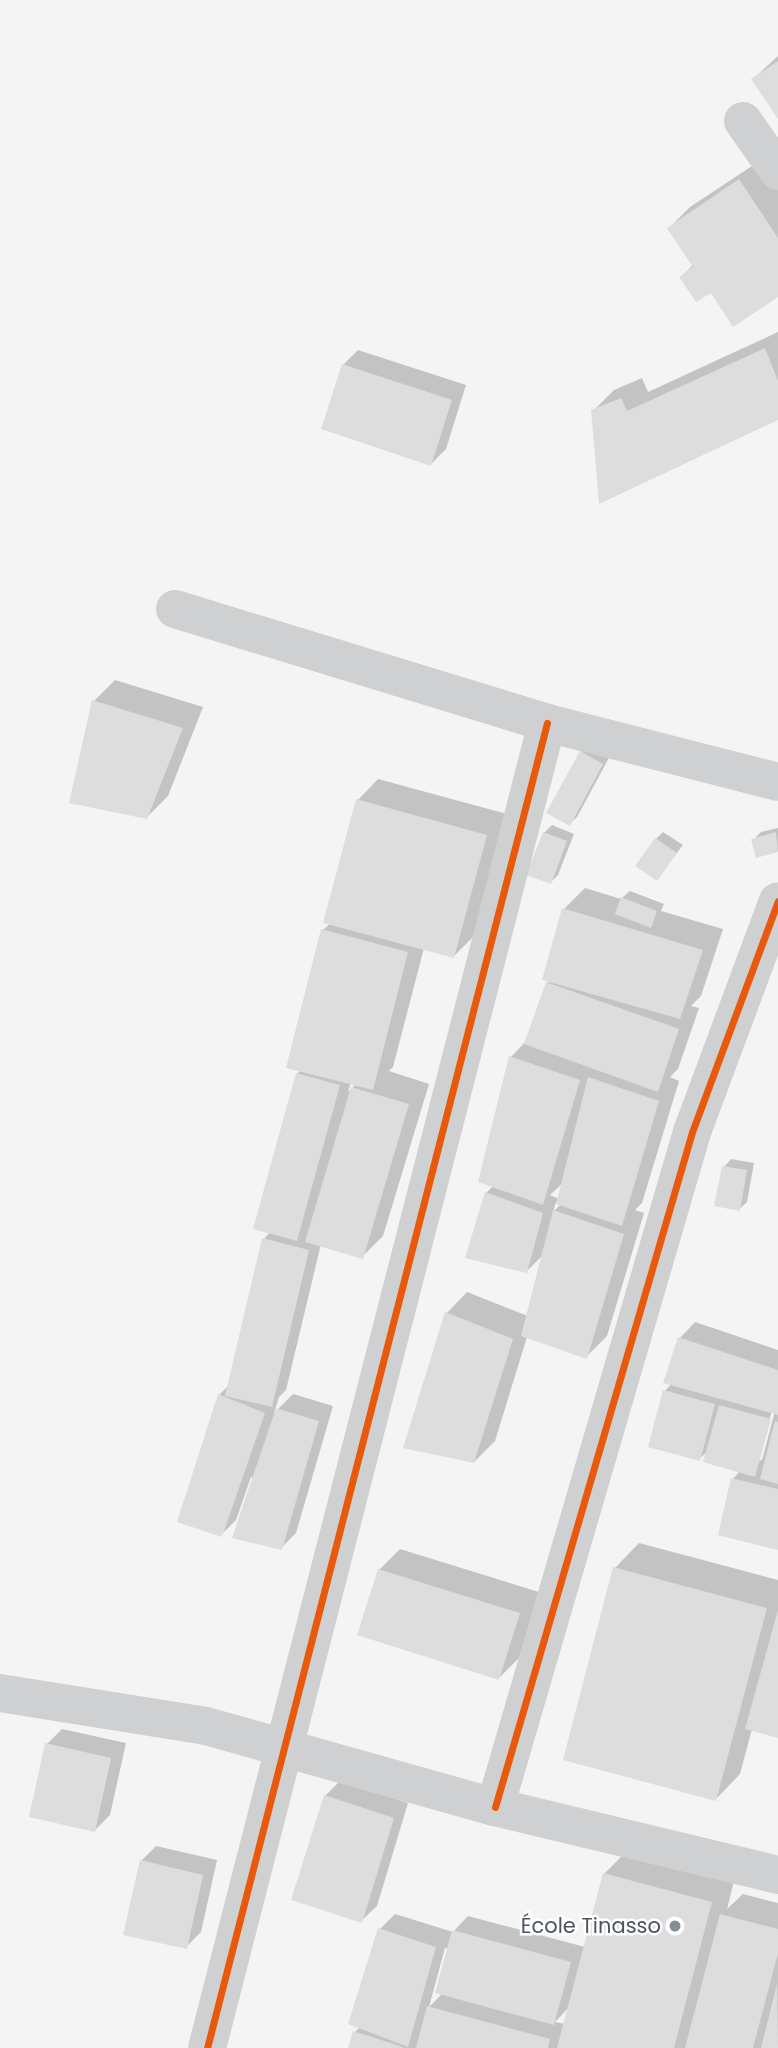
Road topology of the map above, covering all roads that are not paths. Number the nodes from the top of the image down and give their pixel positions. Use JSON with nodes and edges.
{"nodes":[{"id":1,"x":743,"y":121,"type":"dead end"},
{"id":2,"x":778,"y":171,"type":"edge"},
{"id":3,"x":175,"y":609,"type":"dead end"},
{"id":4,"x":547,"y":723,"type":"junction"},
{"id":5,"x":778,"y":782,"type":"edge"},
{"id":6,"x":778,"y":901,"type":"edge"},
{"id":7,"x":0,"y":1693,"type":"edge"},
{"id":8,"x":285,"y":1746,"type":"junction"},
{"id":9,"x":495,"y":1807,"type":"junction"},
{"id":10,"x":778,"y":1875,"type":"edge"},
{"id":11,"x":206,"y":2048,"type":"edge"}],
"edges":[{"from":1,"to":2,"type":"street"},
{"from":3,"to":4,"type":"street"},
{"from":4,"to":5,"type":"street"},
{"from":4,"to":8,"type":"street"},
{"from":6,"to":9,"type":"street"},
{"from":7,"to":8,"type":"street"},
{"from":8,"to":9,"type":"street"},
{"from":8,"to":11,"type":"street"},
{"from":9,"to":10,"type":"street"}]}
